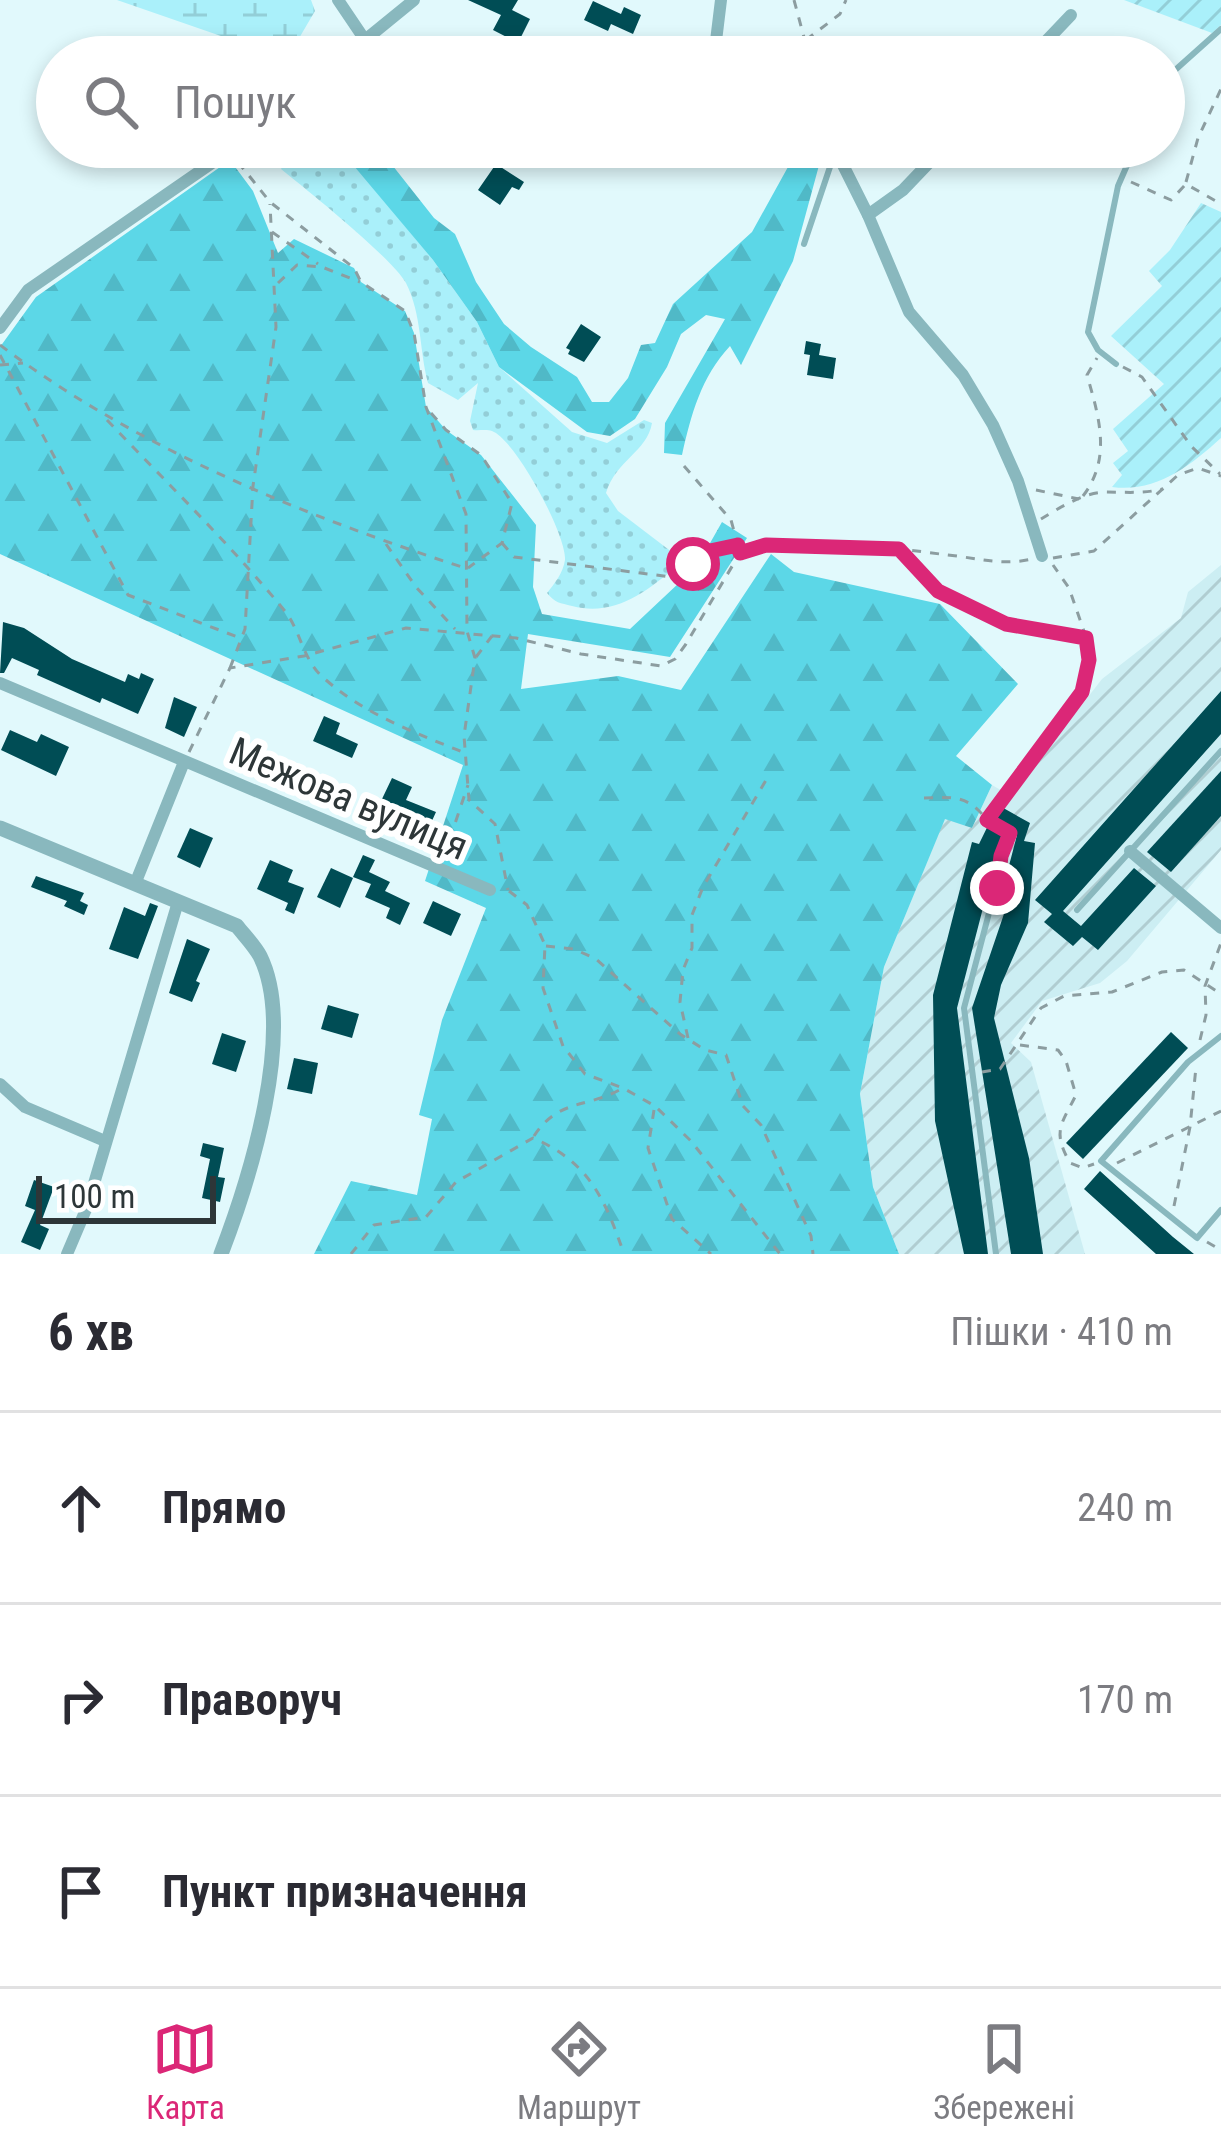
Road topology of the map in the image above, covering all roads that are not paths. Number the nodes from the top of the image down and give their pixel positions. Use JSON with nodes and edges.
{"nodes":[{"id":1,"x":338,"y":0,"type":"edge"},
{"id":2,"x":414,"y":0,"type":"edge"},
{"id":3,"x":721,"y":0,"type":"edge"},
{"id":4,"x":1071,"y":15,"type":"dead end"},
{"id":5,"x":1221,"y":28,"type":"edge"},
{"id":6,"x":361,"y":36,"type":"edge"},
{"id":7,"x":369,"y":36,"type":"edge"},
{"id":8,"x":716,"y":36,"type":"edge"},
{"id":9,"x":1050,"y":36,"type":"edge"},
{"id":10,"x":1185,"y":61,"type":"edge"},
{"id":11,"x":205,"y":168,"type":"edge"},
{"id":12,"x":828,"y":168,"type":"edge"},
{"id":13,"x":844,"y":168,"type":"edge"},
{"id":14,"x":924,"y":168,"type":"edge"},
{"id":15,"x":1125,"y":168,"type":"edge"},
{"id":16,"x":868,"y":215,"type":"junction"},
{"id":17,"x":804,"y":244,"type":"dead end"},
{"id":18,"x":0,"y":328,"type":"edge"},
{"id":19,"x":1116,"y":364,"type":"road end"},
{"id":20,"x":1042,"y":556,"type":"road end"},
{"id":21,"x":0,"y":683,"type":"edge"},
{"id":22,"x":1221,"y":751,"type":"edge"},
{"id":23,"x":184,"y":762,"type":"junction"},
{"id":24,"x":0,"y":828,"type":"edge"},
{"id":25,"x":1010,"y":833,"type":"road end"},
{"id":26,"x":1130,"y":851,"type":"junction"},
{"id":27,"x":135,"y":884,"type":"junction"},
{"id":28,"x":490,"y":890,"type":"dead end"},
{"id":29,"x":178,"y":902,"type":"junction"},
{"id":30,"x":1077,"y":910,"type":"dead end"},
{"id":31,"x":1221,"y":928,"type":"edge"},
{"id":32,"x":1221,"y":1036,"type":"edge"},
{"id":33,"x":0,"y":1084,"type":"edge"},
{"id":34,"x":105,"y":1141,"type":"junction"},
{"id":35,"x":1221,"y":1210,"type":"edge"},
{"id":36,"x":67,"y":1254,"type":"edge"},
{"id":37,"x":221,"y":1254,"type":"edge"},
{"id":38,"x":996,"y":1254,"type":"edge"}],
"edges":[{"from":1,"to":6,"type":"street"},
{"from":2,"to":7,"type":"street"},
{"from":3,"to":8,"type":"street"},
{"from":4,"to":9,"type":"street"},
{"from":5,"to":10,"type":"lane"},
{"from":11,"to":18,"type":"street"},
{"from":12,"to":17,"type":"lane"},
{"from":13,"to":16,"type":"street"},
{"from":14,"to":16,"type":"street"},
{"from":15,"to":19,"type":"lane"},
{"from":16,"to":20,"type":"street"},
{"from":21,"to":23,"type":"street","name":"Межова вулиця"},
{"from":22,"to":26,"type":"lane"},
{"from":23,"to":27,"type":"street","name":"Межова вулиця"},
{"from":23,"to":28,"type":"street","name":"Межова вулиця"},
{"from":24,"to":27,"type":"street"},
{"from":25,"to":38,"type":"lane"},
{"from":26,"to":30,"type":"lane"},
{"from":26,"to":31,"type":"street"},
{"from":27,"to":29,"type":"street"},
{"from":29,"to":34,"type":"street"},
{"from":29,"to":37,"type":"street"},
{"from":32,"to":35,"type":"lane"},
{"from":33,"to":34,"type":"street"},
{"from":34,"to":36,"type":"street"}]}
